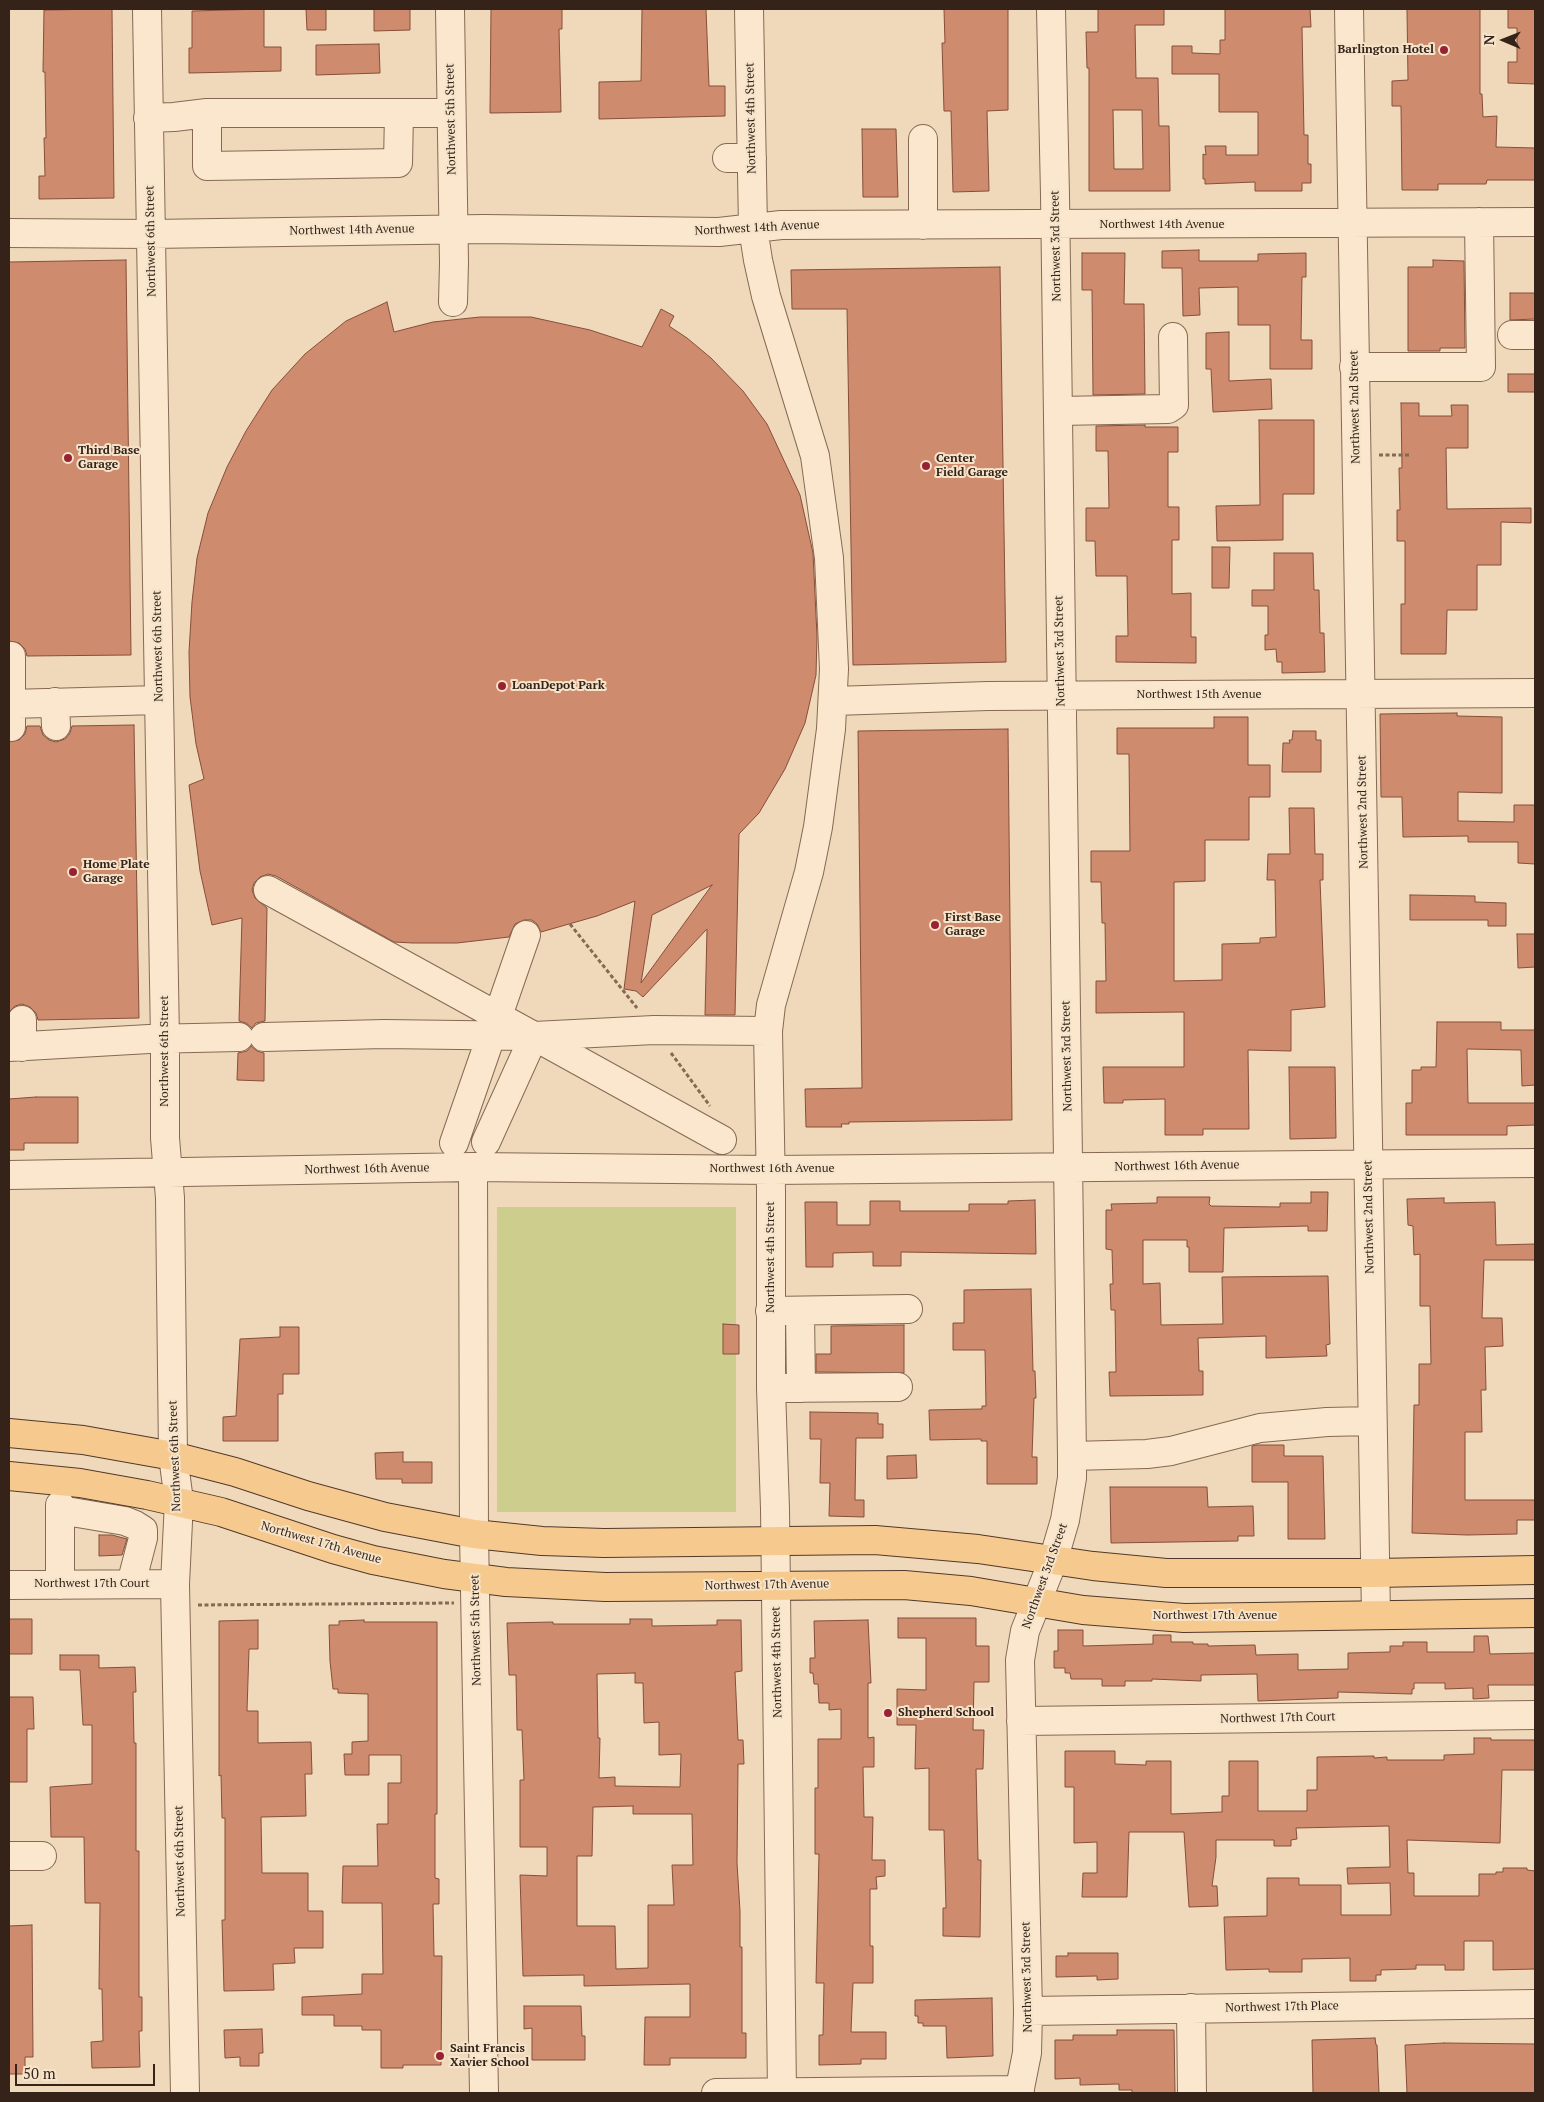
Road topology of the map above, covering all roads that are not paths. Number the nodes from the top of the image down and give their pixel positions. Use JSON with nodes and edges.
{"nodes":[{"id":1,"x":147,"y":9,"type":"edge"},
{"id":2,"x":450,"y":9,"type":"edge"},
{"id":3,"x":749,"y":9,"type":"edge"},
{"id":4,"x":1051,"y":9,"type":"edge"},
{"id":5,"x":1349,"y":9,"type":"edge"},
{"id":6,"x":399,"y":112,"type":"junction"},
{"id":7,"x":207,"y":113,"type":"junction"},
{"id":8,"x":451,"y":113,"type":"junction"},
{"id":9,"x":148,"y":118,"type":"junction"},
{"id":10,"x":923,"y":140,"type":"dead end"},
{"id":11,"x":1479,"y":222,"type":"junction"},
{"id":12,"x":1535,"y":222,"type":"edge"},
{"id":13,"x":1352,"y":224,"type":"junction"},
{"id":14,"x":923,"y":225,"type":"junction"},
{"id":15,"x":1056,"y":225,"type":"junction"},
{"id":16,"x":753,"y":228,"type":"junction"},
{"id":17,"x":453,"y":229,"type":"junction"},
{"id":18,"x":9,"y":233,"type":"edge"},
{"id":19,"x":151,"y":234,"type":"junction"},
{"id":20,"x":453,"y":302,"type":"dead end"},
{"id":21,"x":1173,"y":336,"type":"dead end"},
{"id":22,"x":1354,"y":367,"type":"junction"},
{"id":23,"x":1058,"y":411,"type":"junction"},
{"id":24,"x":11,"y":656,"type":"dead end"},
{"id":25,"x":1535,"y":693,"type":"edge"},
{"id":26,"x":1361,"y":694,"type":"junction"},
{"id":27,"x":1061,"y":696,"type":"junction"},
{"id":28,"x":160,"y":700,"type":"junction"},
{"id":29,"x":834,"y":701,"type":"junction"},
{"id":30,"x":10,"y":712,"type":"edge"},
{"id":31,"x":268,"y":890,"type":"dead end"},
{"id":32,"x":526,"y":935,"type":"dead end"},
{"id":33,"x":22,"y":1020,"type":"dead end"},
{"id":34,"x":494,"y":1025,"type":"junction"},
{"id":35,"x":768,"y":1031,"type":"junction"},
{"id":36,"x":534,"y":1036,"type":"junction"},
{"id":37,"x":165,"y":1039,"type":"junction"},
{"id":38,"x":24,"y":1047,"type":"edge"},
{"id":39,"x":722,"y":1140,"type":"dead end"},
{"id":40,"x":454,"y":1142,"type":"dead end"},
{"id":41,"x":486,"y":1142,"type":"dead end"},
{"id":42,"x":1535,"y":1163,"type":"edge"},
{"id":43,"x":1368,"y":1164,"type":"junction"},
{"id":44,"x":473,"y":1167,"type":"junction"},
{"id":45,"x":1068,"y":1167,"type":"junction"},
{"id":46,"x":771,"y":1170,"type":"junction"},
{"id":47,"x":167,"y":1172,"type":"junction"},
{"id":48,"x":9,"y":1174,"type":"edge"},
{"id":49,"x":908,"y":1308,"type":"dead end"},
{"id":50,"x":770,"y":1311,"type":"junction"},
{"id":51,"x":800,"y":1311,"type":"junction"},
{"id":52,"x":898,"y":1387,"type":"dead end"},
{"id":53,"x":771,"y":1388,"type":"junction"},
{"id":54,"x":801,"y":1388,"type":"junction"},
{"id":55,"x":1372,"y":1422,"type":"junction"},
{"id":56,"x":9,"y":1433,"type":"edge"},
{"id":57,"x":173,"y":1456,"type":"junction"},
{"id":58,"x":1072,"y":1456,"type":"junction"},
{"id":59,"x":9,"y":1476,"type":"edge"},
{"id":60,"x":179,"y":1502,"type":"junction"},
{"id":61,"x":474,"y":1534,"type":"junction"},
{"id":62,"x":775,"y":1541,"type":"junction"},
{"id":63,"x":1053,"y":1561,"type":"junction"},
{"id":64,"x":1535,"y":1570,"type":"edge"},
{"id":65,"x":1375,"y":1573,"type":"junction"},
{"id":66,"x":475,"y":1578,"type":"junction"},
{"id":67,"x":60,"y":1584,"type":"junction"},
{"id":68,"x":131,"y":1584,"type":"junction"},
{"id":69,"x":176,"y":1584,"type":"junction"},
{"id":70,"x":9,"y":1585,"type":"edge"},
{"id":71,"x":776,"y":1585,"type":"junction"},
{"id":72,"x":1035,"y":1602,"type":"junction"},
{"id":73,"x":1376,"y":1614,"type":"junction"},
{"id":74,"x":1535,"y":1614,"type":"edge"},
{"id":75,"x":1535,"y":1715,"type":"edge"},
{"id":76,"x":1021,"y":1721,"type":"junction"},
{"id":77,"x":9,"y":1856,"type":"edge"},
{"id":78,"x":42,"y":1856,"type":"dead end"},
{"id":79,"x":1535,"y":2004,"type":"edge"},
{"id":80,"x":1191,"y":2008,"type":"junction"},
{"id":81,"x":1028,"y":2010,"type":"junction"},
{"id":82,"x":1020,"y":2092,"type":"edge"},
{"id":83,"x":185,"y":2093,"type":"edge"},
{"id":84,"x":484,"y":2093,"type":"edge"},
{"id":85,"x":716,"y":2093,"type":"edge"},
{"id":86,"x":782,"y":2093,"type":"edge"},
{"id":87,"x":1192,"y":2093,"type":"edge"}],
"edges":[{"from":1,"to":9,"type":"street","name":"Northwest 6th Street"},
{"from":2,"to":8,"type":"street","name":"Northwest 5th Street"},
{"from":3,"to":16,"type":"street","name":"Northwest 4th Street"},
{"from":4,"to":15,"type":"street","name":"Northwest 3rd Street"},
{"from":5,"to":13,"type":"street","name":"Northwest 2nd Street"},
{"from":6,"to":7,"type":"street"},
{"from":6,"to":7,"type":"street"},
{"from":6,"to":8,"type":"street"},
{"from":7,"to":9,"type":"street"},
{"from":8,"to":17,"type":"street","name":"Northwest 5th Street"},
{"from":9,"to":19,"type":"street","name":"Northwest 6th Street"},
{"from":10,"to":14,"type":"street"},
{"from":11,"to":12,"type":"street","name":"Northwest 14th Avenue"},
{"from":11,"to":13,"type":"street","name":"Northwest 14th Avenue"},
{"from":11,"to":22,"type":"street"},
{"from":13,"to":15,"type":"street","name":"Northwest 14th Avenue"},
{"from":13,"to":22,"type":"street","name":"Northwest 2nd Street"},
{"from":14,"to":15,"type":"street","name":"Northwest 14th Avenue"},
{"from":14,"to":16,"type":"street","name":"Northwest 14th Avenue"},
{"from":15,"to":23,"type":"street","name":"Northwest 3rd Street"},
{"from":16,"to":17,"type":"street","name":"Northwest 14th Avenue"},
{"from":16,"to":29,"type":"street","name":"Northwest 4th Street"},
{"from":17,"to":19,"type":"street","name":"Northwest 14th Avenue"},
{"from":17,"to":20,"type":"street","name":"Northwest 5th Street"},
{"from":18,"to":19,"type":"street","name":"Northwest 14th Avenue"},
{"from":19,"to":28,"type":"street","name":"Northwest 6th Street"},
{"from":21,"to":23,"type":"street"},
{"from":22,"to":26,"type":"street","name":"Northwest 2nd Street"},
{"from":23,"to":27,"type":"street","name":"Northwest 3rd Street"},
{"from":24,"to":30,"type":"street"},
{"from":25,"to":26,"type":"street","name":"Northwest 15th Avenue"},
{"from":26,"to":27,"type":"street","name":"Northwest 15th Avenue"},
{"from":26,"to":43,"type":"street","name":"Northwest 2nd Street"},
{"from":27,"to":29,"type":"street","name":"Northwest 15th Avenue"},
{"from":27,"to":45,"type":"street","name":"Northwest 3rd Street"},
{"from":28,"to":30,"type":"street"},
{"from":28,"to":37,"type":"street","name":"Northwest 6th Street"},
{"from":29,"to":35,"type":"street","name":"Northwest 4th Street"},
{"from":31,"to":34,"type":"street"},
{"from":32,"to":34,"type":"street"},
{"from":33,"to":38,"type":"street"},
{"from":34,"to":36,"type":"street"},
{"from":34,"to":37,"type":"street"},
{"from":34,"to":40,"type":"street"},
{"from":35,"to":36,"type":"street"},
{"from":35,"to":46,"type":"street","name":"Northwest 4th Street"},
{"from":36,"to":39,"type":"street"},
{"from":36,"to":41,"type":"street"},
{"from":37,"to":38,"type":"street"},
{"from":37,"to":47,"type":"street","name":"Northwest 6th Street"},
{"from":42,"to":43,"type":"street","name":"Northwest 16th Avenue"},
{"from":43,"to":45,"type":"street","name":"Northwest 16th Avenue"},
{"from":43,"to":55,"type":"street","name":"Northwest 2nd Street"},
{"from":44,"to":46,"type":"street","name":"Northwest 16th Avenue"},
{"from":44,"to":47,"type":"street","name":"Northwest 16th Avenue"},
{"from":44,"to":61,"type":"street","name":"Northwest 5th Street"},
{"from":45,"to":46,"type":"street","name":"Northwest 16th Avenue"},
{"from":45,"to":58,"type":"street","name":"Northwest 3rd Street"},
{"from":46,"to":50,"type":"street","name":"Northwest 4th Street"},
{"from":47,"to":48,"type":"street","name":"Northwest 16th Avenue"},
{"from":47,"to":57,"type":"street","name":"Northwest 6th Street"},
{"from":49,"to":51,"type":"street"},
{"from":50,"to":51,"type":"street"},
{"from":50,"to":53,"type":"street","name":"Northwest 4th Street"},
{"from":51,"to":54,"type":"street"},
{"from":52,"to":54,"type":"street"},
{"from":53,"to":54,"type":"street"},
{"from":53,"to":62,"type":"street","name":"Northwest 4th Street"},
{"from":55,"to":58,"type":"street"},
{"from":55,"to":65,"type":"street","name":"Northwest 2nd Street"},
{"from":56,"to":57,"type":"main road"},
{"from":57,"to":60,"type":"street","name":"Northwest 6th Street"},
{"from":57,"to":61,"type":"main road"},
{"from":58,"to":63,"type":"street","name":"Northwest 3rd Street"},
{"from":59,"to":60,"type":"main road","name":"Northwest 17th Avenue"},
{"from":60,"to":66,"type":"main road","name":"Northwest 17th Avenue"},
{"from":60,"to":69,"type":"street","name":"Northwest 6th Street"},
{"from":61,"to":62,"type":"main road"},
{"from":61,"to":66,"type":"street","name":"Northwest 5th Street"},
{"from":62,"to":63,"type":"main road"},
{"from":62,"to":71,"type":"street","name":"Northwest 4th Street"},
{"from":63,"to":65,"type":"main road"},
{"from":63,"to":72,"type":"street","name":"Northwest 3rd Street"},
{"from":64,"to":65,"type":"main road"},
{"from":65,"to":73,"type":"street","name":"Northwest 2nd Street"},
{"from":66,"to":71,"type":"main road","name":"Northwest 17th Avenue"},
{"from":66,"to":84,"type":"street","name":"Northwest 5th Street"},
{"from":67,"to":68,"type":"street","name":"Northwest 17th Court"},
{"from":67,"to":68,"type":"street"},
{"from":67,"to":70,"type":"street","name":"Northwest 17th Court"},
{"from":68,"to":69,"type":"street","name":"Northwest 17th Court"},
{"from":69,"to":83,"type":"street","name":"Northwest 6th Street"},
{"from":71,"to":72,"type":"main road","name":"Northwest 17th Avenue"},
{"from":71,"to":86,"type":"street","name":"Northwest 4th Street"},
{"from":72,"to":73,"type":"main road","name":"Northwest 17th Avenue"},
{"from":72,"to":76,"type":"street","name":"Northwest 3rd Street"},
{"from":73,"to":74,"type":"main road","name":"Northwest 17th Avenue"},
{"from":75,"to":76,"type":"street","name":"Northwest 17th Court"},
{"from":76,"to":81,"type":"street","name":"Northwest 3rd Street"},
{"from":77,"to":78,"type":"street"},
{"from":79,"to":80,"type":"street","name":"Northwest 17th Place"},
{"from":80,"to":81,"type":"street","name":"Northwest 17th Place"},
{"from":80,"to":87,"type":"street"},
{"from":81,"to":82,"type":"street","name":"Northwest 3rd Street"},
{"from":82,"to":86,"type":"street"},
{"from":85,"to":86,"type":"street"}]}
